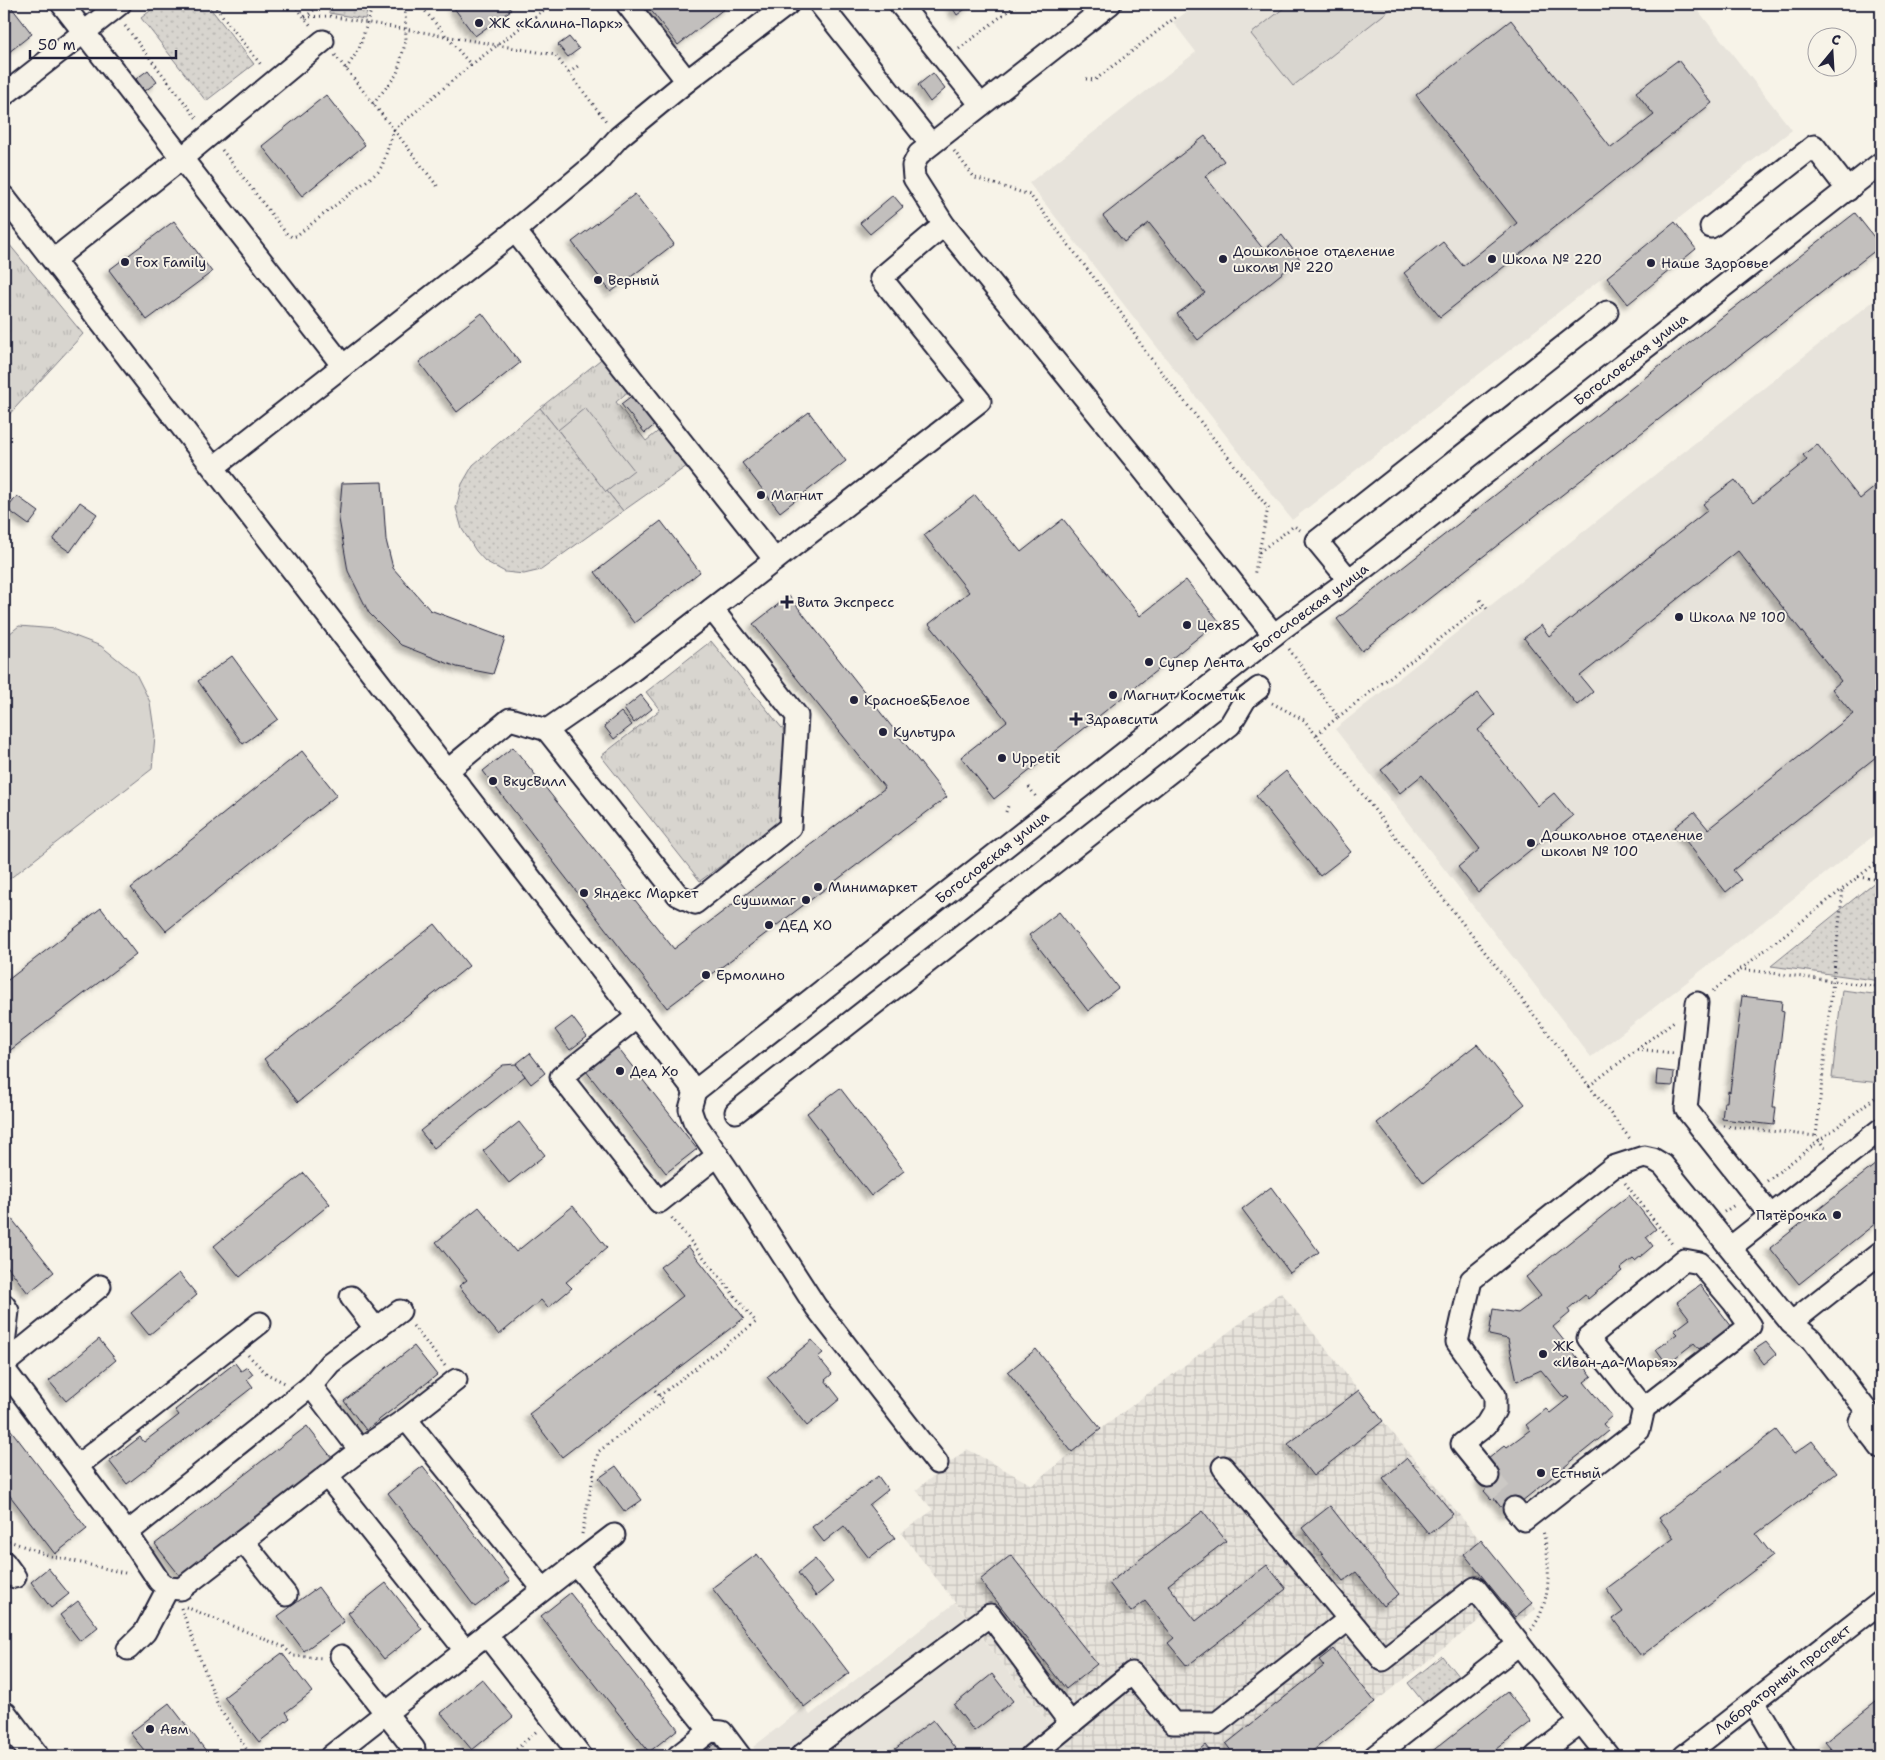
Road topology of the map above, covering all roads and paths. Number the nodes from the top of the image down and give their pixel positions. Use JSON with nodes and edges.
{"nodes":[{"id":1,"x":62,"y":4,"type":"edge"},
{"id":2,"x":120,"y":4,"type":"edge"},
{"id":3,"x":213,"y":4,"type":"edge"},
{"id":4,"x":294,"y":4,"type":"edge"},
{"id":5,"x":322,"y":4,"type":"edge"},
{"id":6,"x":373,"y":4,"type":"edge"},
{"id":7,"x":406,"y":4,"type":"edge"},
{"id":8,"x":420,"y":4,"type":"edge"},
{"id":9,"x":552,"y":4,"type":"edge"},
{"id":10,"x":627,"y":4,"type":"edge"},
{"id":11,"x":788,"y":4,"type":"edge"},
{"id":12,"x":820,"y":4,"type":"edge"},
{"id":13,"x":900,"y":4,"type":"edge"},
{"id":14,"x":1018,"y":4,"type":"edge"},
{"id":15,"x":1110,"y":4,"type":"edge"},
{"id":16,"x":1176,"y":16,"type":"dead end"},
{"id":17,"x":304,"y":17,"type":"junction"},
{"id":18,"x":368,"y":23,"type":"junction"},
{"id":19,"x":406,"y":29,"type":"junction"},
{"id":20,"x":84,"y":33,"type":"junction"},
{"id":21,"x":447,"y":36,"type":"junction"},
{"id":22,"x":323,"y":41,"type":"junction"},
{"id":23,"x":497,"y":45,"type":"junction"},
{"id":24,"x":945,"y":60,"type":"junction"},
{"id":25,"x":472,"y":65,"type":"junction"},
{"id":26,"x":578,"y":66,"type":"dead end"},
{"id":27,"x":346,"y":69,"type":"junction"},
{"id":28,"x":568,"y":73,"type":"junction"},
{"id":29,"x":1086,"y":79,"type":"dead end"},
{"id":30,"x":687,"y":81,"type":"junction"},
{"id":31,"x":274,"y":82,"type":"junction"},
{"id":32,"x":4,"y":95,"type":"edge"},
{"id":33,"x":374,"y":104,"type":"junction"},
{"id":34,"x":981,"y":105,"type":"junction"},
{"id":35,"x":394,"y":130,"type":"junction"},
{"id":36,"x":619,"y":137,"type":"junction"},
{"id":37,"x":937,"y":140,"type":"junction"},
{"id":38,"x":182,"y":158,"type":"junction"},
{"id":39,"x":1881,"y":163,"type":"edge"},
{"id":40,"x":438,"y":187,"type":"dead end"},
{"id":41,"x":1848,"y":190,"type":"junction"},
{"id":42,"x":4,"y":197,"type":"edge"},
{"id":43,"x":944,"y":225,"type":"junction"},
{"id":44,"x":1711,"y":227,"type":"dead end"},
{"id":45,"x":515,"y":231,"type":"junction"},
{"id":46,"x":286,"y":233,"type":"dead end"},
{"id":47,"x":61,"y":254,"type":"dead end"},
{"id":48,"x":1607,"y":312,"type":"dead end"},
{"id":49,"x":343,"y":366,"type":"junction"},
{"id":50,"x":214,"y":468,"type":"junction"},
{"id":51,"x":1317,"y":541,"type":"junction"},
{"id":52,"x":1258,"y":553,"type":"junction"},
{"id":53,"x":775,"y":560,"type":"junction"},
{"id":54,"x":1349,"y":580,"type":"junction"},
{"id":55,"x":1252,"y":584,"type":"dead end"},
{"id":56,"x":1480,"y":600,"type":"dead end"},
{"id":57,"x":1484,"y":605,"type":"junction"},
{"id":58,"x":712,"y":609,"type":"junction"},
{"id":59,"x":1487,"y":609,"type":"dead end"},
{"id":60,"x":1280,"y":639,"type":"junction"},
{"id":61,"x":1259,"y":688,"type":"joint"},
{"id":62,"x":1338,"y":718,"type":"junction"},
{"id":63,"x":547,"y":730,"type":"junction"},
{"id":64,"x":1316,"y":735,"type":"junction"},
{"id":65,"x":447,"y":771,"type":"junction"},
{"id":66,"x":1009,"y":803,"type":"dead end"},
{"id":67,"x":1006,"y":812,"type":"dead end"},
{"id":68,"x":1881,"y":859,"type":"edge"},
{"id":69,"x":1858,"y":877,"type":"junction"},
{"id":70,"x":1881,"y":880,"type":"edge"},
{"id":71,"x":1843,"y":888,"type":"junction"},
{"id":72,"x":1740,"y":969,"type":"junction"},
{"id":73,"x":1833,"y":980,"type":"junction"},
{"id":74,"x":1881,"y":987,"type":"edge"},
{"id":75,"x":1697,"y":1004,"type":"junction"},
{"id":76,"x":637,"y":1017,"type":"junction"},
{"id":77,"x":1637,"y":1049,"type":"junction"},
{"id":78,"x":1692,"y":1056,"type":"junction"},
{"id":79,"x":1589,"y":1086,"type":"junction"},
{"id":80,"x":695,"y":1091,"type":"junction"},
{"id":81,"x":1881,"y":1093,"type":"edge"},
{"id":82,"x":736,"y":1112,"type":"dead end"},
{"id":83,"x":1696,"y":1124,"type":"junction"},
{"id":84,"x":1881,"y":1128,"type":"edge"},
{"id":85,"x":1816,"y":1136,"type":"junction"},
{"id":86,"x":1819,"y":1140,"type":"junction"},
{"id":87,"x":718,"y":1155,"type":"junction"},
{"id":88,"x":1644,"y":1157,"type":"junction"},
{"id":89,"x":1837,"y":1163,"type":"junction"},
{"id":90,"x":1613,"y":1167,"type":"junction"},
{"id":91,"x":1752,"y":1192,"type":"junction"},
{"id":92,"x":659,"y":1202,"type":"junction"},
{"id":93,"x":1770,"y":1215,"type":"junction"},
{"id":94,"x":1710,"y":1222,"type":"junction"},
{"id":95,"x":1681,"y":1242,"type":"dead end"},
{"id":96,"x":1731,"y":1247,"type":"junction"},
{"id":97,"x":1881,"y":1252,"type":"edge"},
{"id":98,"x":1760,"y":1283,"type":"junction"},
{"id":99,"x":100,"y":1286,"type":"dead end"},
{"id":100,"x":351,"y":1297,"type":"dead end"},
{"id":101,"x":1734,"y":1303,"type":"junction"},
{"id":102,"x":4,"y":1305,"type":"edge"},
{"id":103,"x":400,"y":1311,"type":"joint"},
{"id":104,"x":1791,"y":1323,"type":"junction"},
{"id":105,"x":260,"y":1324,"type":"dead end"},
{"id":106,"x":376,"y":1329,"type":"junction"},
{"id":107,"x":237,"y":1341,"type":"junction"},
{"id":108,"x":4,"y":1344,"type":"edge"},
{"id":109,"x":4,"y":1364,"type":"edge"},
{"id":110,"x":4,"y":1370,"type":"edge"},
{"id":111,"x":456,"y":1380,"type":"joint"},
{"id":112,"x":653,"y":1388,"type":"dead end"},
{"id":113,"x":307,"y":1390,"type":"junction"},
{"id":114,"x":659,"y":1396,"type":"junction"},
{"id":115,"x":1644,"y":1408,"type":"junction"},
{"id":116,"x":406,"y":1419,"type":"junction"},
{"id":117,"x":1881,"y":1429,"type":"edge"},
{"id":118,"x":1881,"y":1448,"type":"edge"},
{"id":119,"x":360,"y":1450,"type":"junction"},
{"id":120,"x":937,"y":1463,"type":"dead end"},
{"id":121,"x":77,"y":1466,"type":"junction"},
{"id":122,"x":1223,"y":1467,"type":"dead end"},
{"id":123,"x":327,"y":1476,"type":"junction"},
{"id":124,"x":1488,"y":1476,"type":"tunnel mouth"},
{"id":125,"x":1514,"y":1508,"type":"tunnel mouth"},
{"id":126,"x":1538,"y":1508,"type":"junction"},
{"id":127,"x":127,"y":1533,"type":"junction"},
{"id":128,"x":614,"y":1535,"type":"dead end"},
{"id":129,"x":4,"y":1539,"type":"edge"},
{"id":130,"x":243,"y":1541,"type":"junction"},
{"id":131,"x":576,"y":1564,"type":"junction"},
{"id":132,"x":163,"y":1584,"type":"junction"},
{"id":133,"x":543,"y":1589,"type":"junction"},
{"id":134,"x":286,"y":1595,"type":"dead end"},
{"id":135,"x":1881,"y":1602,"type":"edge"},
{"id":136,"x":1349,"y":1619,"type":"junction"},
{"id":137,"x":486,"y":1634,"type":"junction"},
{"id":138,"x":1524,"y":1639,"type":"junction"},
{"id":139,"x":128,"y":1649,"type":"dead end"},
{"id":140,"x":465,"y":1650,"type":"junction"},
{"id":141,"x":341,"y":1656,"type":"joint"},
{"id":142,"x":1752,"y":1703,"type":"junction"},
{"id":143,"x":386,"y":1713,"type":"junction"},
{"id":144,"x":4,"y":1715,"type":"edge"},
{"id":145,"x":552,"y":1718,"type":"junction"},
{"id":146,"x":1581,"y":1722,"type":"junction"},
{"id":147,"x":1071,"y":1724,"type":"junction"},
{"id":148,"x":710,"y":1731,"type":"junction"},
{"id":149,"x":414,"y":1749,"type":"dead end"},
{"id":150,"x":807,"y":1754,"type":"edge"},
{"id":151,"x":35,"y":1756,"type":"edge"},
{"id":152,"x":251,"y":1756,"type":"edge"},
{"id":153,"x":331,"y":1756,"type":"edge"},
{"id":154,"x":508,"y":1756,"type":"edge"},
{"id":155,"x":581,"y":1756,"type":"edge"},
{"id":156,"x":678,"y":1756,"type":"edge"},
{"id":157,"x":740,"y":1756,"type":"edge"},
{"id":158,"x":1031,"y":1756,"type":"edge"},
{"id":159,"x":1375,"y":1756,"type":"edge"},
{"id":160,"x":1536,"y":1756,"type":"edge"},
{"id":161,"x":1608,"y":1756,"type":"edge"},
{"id":162,"x":1684,"y":1756,"type":"edge"},
{"id":163,"x":1786,"y":1756,"type":"edge"}],
"edges":[{"from":1,"to":20,"type":"street"},
{"from":2,"to":20,"type":"street"},
{"from":3,"to":31,"type":"path"},
{"from":4,"to":17,"type":"path"},
{"from":5,"to":17,"type":"path"},
{"from":6,"to":18,"type":"path"},
{"from":7,"to":19,"type":"path"},
{"from":8,"to":21,"type":"path"},
{"from":9,"to":23,"type":"path"},
{"from":10,"to":30,"type":"street"},
{"from":11,"to":30,"type":"street"},
{"from":12,"to":37,"type":"street"},
{"from":13,"to":24,"type":"street"},
{"from":14,"to":24,"type":"path"},
{"from":15,"to":34,"type":"street"},
{"from":16,"to":29,"type":"path"},
{"from":17,"to":18,"type":"path"},
{"from":17,"to":22,"type":"path"},
{"from":18,"to":19,"type":"path"},
{"from":18,"to":27,"type":"path"},
{"from":19,"to":21,"type":"path"},
{"from":19,"to":33,"type":"path"},
{"from":20,"to":32,"type":"street"},
{"from":20,"to":38,"type":"street"},
{"from":21,"to":23,"type":"path"},
{"from":21,"to":25,"type":"path"},
{"from":22,"to":27,"type":"path"},
{"from":22,"to":31,"type":"street"},
{"from":23,"to":25,"type":"path"},
{"from":23,"to":28,"type":"path"},
{"from":24,"to":34,"type":"street"},
{"from":25,"to":35,"type":"path"},
{"from":26,"to":28,"type":"path"},
{"from":27,"to":33,"type":"path"},
{"from":28,"to":36,"type":"path"},
{"from":30,"to":36,"type":"street"},
{"from":31,"to":38,"type":"street"},
{"from":33,"to":35,"type":"path"},
{"from":34,"to":37,"type":"street"},
{"from":35,"to":40,"type":"path"},
{"from":35,"to":46,"type":"path"},
{"from":36,"to":45,"type":"street"},
{"from":37,"to":43,"type":"street"},
{"from":37,"to":52,"type":"path"},
{"from":38,"to":47,"type":"street"},
{"from":38,"to":49,"type":"street"},
{"from":39,"to":41,"type":"street","name":"Богословская улица"},
{"from":41,"to":44,"type":"street"},
{"from":41,"to":54,"type":"street","name":"Богословская улица"},
{"from":42,"to":50,"type":"street"},
{"from":43,"to":53,"type":"street"},
{"from":43,"to":60,"type":"street"},
{"from":45,"to":49,"type":"street"},
{"from":45,"to":53,"type":"street"},
{"from":48,"to":51,"type":"street"},
{"from":49,"to":50,"type":"street"},
{"from":50,"to":65,"type":"street"},
{"from":51,"to":52,"type":"path"},
{"from":51,"to":54,"type":"street"},
{"from":52,"to":55,"type":"path"},
{"from":53,"to":58,"type":"street"},
{"from":54,"to":60,"type":"street","name":"Богословская улица"},
{"from":56,"to":57,"type":"path"},
{"from":57,"to":59,"type":"path"},
{"from":57,"to":62,"type":"path"},
{"from":58,"to":63,"type":"street"},
{"from":58,"to":63,"type":"street"},
{"from":60,"to":62,"type":"path"},
{"from":60,"to":80,"type":"street","name":"Богословская улица"},
{"from":61,"to":64,"type":"path"},
{"from":61,"to":82,"type":"street"},
{"from":62,"to":64,"type":"path"},
{"from":63,"to":65,"type":"street"},
{"from":64,"to":79,"type":"path"},
{"from":65,"to":76,"type":"street"},
{"from":66,"to":67,"type":"path"},
{"from":68,"to":69,"type":"path"},
{"from":69,"to":70,"type":"path"},
{"from":69,"to":71,"type":"path"},
{"from":71,"to":72,"type":"path"},
{"from":71,"to":73,"type":"path"},
{"from":72,"to":73,"type":"path"},
{"from":72,"to":75,"type":"path"},
{"from":73,"to":74,"type":"path"},
{"from":73,"to":85,"type":"path"},
{"from":75,"to":77,"type":"path"},
{"from":75,"to":78,"type":"street"},
{"from":76,"to":80,"type":"street"},
{"from":76,"to":92,"type":"street"},
{"from":77,"to":78,"type":"path"},
{"from":77,"to":79,"type":"path"},
{"from":78,"to":83,"type":"street"},
{"from":79,"to":88,"type":"path"},
{"from":80,"to":87,"type":"street"},
{"from":81,"to":86,"type":"path"},
{"from":83,"to":85,"type":"path"},
{"from":83,"to":91,"type":"street"},
{"from":84,"to":89,"type":"street"},
{"from":85,"to":86,"type":"path"},
{"from":86,"to":89,"type":"path"},
{"from":86,"to":91,"type":"path"},
{"from":87,"to":92,"type":"street"},
{"from":87,"to":120,"type":"street"},
{"from":88,"to":90,"type":"street"},
{"from":88,"to":94,"type":"street"},
{"from":89,"to":93,"type":"street"},
{"from":90,"to":95,"type":"path"},
{"from":90,"to":124,"type":"street"},
{"from":91,"to":93,"type":"street"},
{"from":91,"to":94,"type":"path"},
{"from":92,"to":114,"type":"path"},
{"from":93,"to":96,"type":"street"},
{"from":94,"to":96,"type":"street"},
{"from":96,"to":98,"type":"street"},
{"from":97,"to":104,"type":"street"},
{"from":98,"to":101,"type":"street"},
{"from":98,"to":104,"type":"street"},
{"from":99,"to":109,"type":"street"},
{"from":100,"to":106,"type":"street"},
{"from":101,"to":115,"type":"street"},
{"from":101,"to":115,"type":"street"},
{"from":102,"to":108,"type":"street"},
{"from":103,"to":106,"type":"street"},
{"from":103,"to":111,"type":"path"},
{"from":104,"to":117,"type":"street"},
{"from":104,"to":118,"type":"street"},
{"from":105,"to":107,"type":"street"},
{"from":106,"to":113,"type":"street"},
{"from":107,"to":113,"type":"path"},
{"from":107,"to":121,"type":"street"},
{"from":110,"to":121,"type":"street"},
{"from":111,"to":116,"type":"street"},
{"from":112,"to":114,"type":"path"},
{"from":113,"to":119,"type":"street"},
{"from":113,"to":127,"type":"street"},
{"from":114,"to":131,"type":"path"},
{"from":115,"to":126,"type":"street"},
{"from":116,"to":119,"type":"street"},
{"from":116,"to":133,"type":"street"},
{"from":119,"to":123,"type":"street"},
{"from":121,"to":127,"type":"street"},
{"from":122,"to":136,"type":"street"},
{"from":123,"to":130,"type":"street"},
{"from":123,"to":140,"type":"street"},
{"from":125,"to":126,"type":"street"},
{"from":126,"to":138,"type":"path"},
{"from":127,"to":132,"type":"street"},
{"from":128,"to":131,"type":"street"},
{"from":129,"to":132,"type":"path"},
{"from":130,"to":132,"type":"street"},
{"from":130,"to":134,"type":"street"},
{"from":131,"to":133,"type":"street"},
{"from":131,"to":148,"type":"street"},
{"from":132,"to":139,"type":"street"},
{"from":133,"to":137,"type":"street"},
{"from":135,"to":142,"type":"street","name":"Лабораторный проспект"},
{"from":136,"to":138,"type":"street"},
{"from":136,"to":147,"type":"street"},
{"from":137,"to":140,"type":"street"},
{"from":137,"to":145,"type":"street"},
{"from":138,"to":146,"type":"street"},
{"from":138,"to":159,"type":"street"},
{"from":140,"to":143,"type":"street"},
{"from":141,"to":143,"type":"street"},
{"from":141,"to":152,"type":"path"},
{"from":142,"to":162,"type":"street","name":"Лабораторный проспект"},
{"from":142,"to":163,"type":"street"},
{"from":143,"to":149,"type":"street"},
{"from":143,"to":153,"type":"street"},
{"from":144,"to":151,"type":"main road"},
{"from":145,"to":154,"type":"path"},
{"from":145,"to":155,"type":"street"},
{"from":146,"to":160,"type":"street"},
{"from":146,"to":161,"type":"street"},
{"from":147,"to":150,"type":"street"},
{"from":147,"to":158,"type":"street"},
{"from":148,"to":156,"type":"street"},
{"from":148,"to":157,"type":"street"}]}
